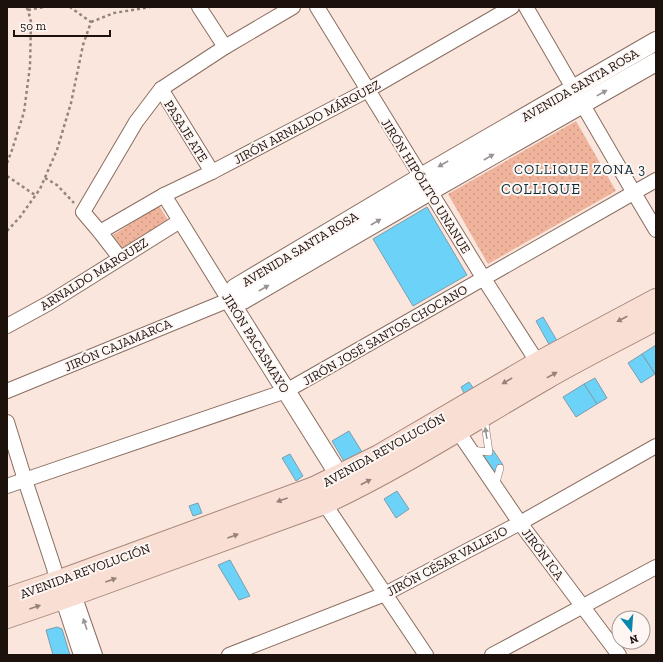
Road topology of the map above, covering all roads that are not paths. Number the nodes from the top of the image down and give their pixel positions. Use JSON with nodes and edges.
{"nodes":[{"id":1,"x":200,"y":7,"type":"edge"},
{"id":2,"x":293,"y":7,"type":"edge"},
{"id":3,"x":316,"y":7,"type":"edge"},
{"id":4,"x":512,"y":7,"type":"edge"},
{"id":5,"x":526,"y":7,"type":"edge"},
{"id":6,"x":656,"y":41,"type":"edge"},
{"id":7,"x":225,"y":46,"type":"junction"},
{"id":8,"x":656,"y":62,"type":"edge"},
{"id":9,"x":161,"y":89,"type":"junction"},
{"id":10,"x":368,"y":90,"type":"junction"},
{"id":11,"x":578,"y":96,"type":"junction"},
{"id":12,"x":212,"y":172,"type":"junction"},
{"id":13,"x":656,"y":180,"type":"edge"},
{"id":14,"x":425,"y":184,"type":"junction"},
{"id":15,"x":634,"y":193,"type":"junction"},
{"id":16,"x":164,"y":195,"type":"junction"},
{"id":17,"x":180,"y":221,"type":"junction"},
{"id":18,"x":656,"y":230,"type":"edge"},
{"id":19,"x":100,"y":232,"type":"junction"},
{"id":20,"x":120,"y":258,"type":"junction"},
{"id":21,"x":484,"y":279,"type":"junction"},
{"id":22,"x":229,"y":300,"type":"junction"},
{"id":23,"x":656,"y":300,"type":"edge"},
{"id":24,"x":656,"y":319,"type":"edge"},
{"id":25,"x":7,"y":326,"type":"edge"},
{"id":26,"x":538,"y":363,"type":"junction"},
{"id":27,"x":7,"y":391,"type":"edge"},
{"id":28,"x":286,"y":391,"type":"junction"},
{"id":29,"x":483,"y":415,"type":"junction"},
{"id":30,"x":7,"y":422,"type":"edge"},
{"id":31,"x":457,"y":430,"type":"junction"},
{"id":32,"x":656,"y":446,"type":"edge"},
{"id":33,"x":471,"y":450,"type":"junction"},
{"id":34,"x":500,"y":468,"type":"dead end"},
{"id":35,"x":25,"y":480,"type":"junction"},
{"id":36,"x":343,"y":484,"type":"junction"},
{"id":37,"x":7,"y":486,"type":"edge"},
{"id":38,"x":495,"y":486,"type":"junction"},
{"id":39,"x":319,"y":496,"type":"junction"},
{"id":40,"x":520,"y":522,"type":"junction"},
{"id":41,"x":656,"y":567,"type":"edge"},
{"id":42,"x":63,"y":584,"type":"junction"},
{"id":43,"x":385,"y":594,"type":"junction"},
{"id":44,"x":7,"y":599,"type":"edge"},
{"id":45,"x":582,"y":607,"type":"junction"},
{"id":46,"x":7,"y":617,"type":"edge"},
{"id":47,"x":82,"y":655,"type":"edge"},
{"id":48,"x":95,"y":655,"type":"edge"},
{"id":49,"x":229,"y":655,"type":"edge"},
{"id":50,"x":426,"y":655,"type":"edge"},
{"id":51,"x":492,"y":655,"type":"edge"},
{"id":52,"x":619,"y":655,"type":"edge"}],
"edges":[{"from":1,"to":7,"type":"street"},
{"from":2,"to":7,"type":"street"},
{"from":3,"to":10,"type":"street","name":"JIRÓN HIPÓLITO UNANUE"},
{"from":4,"to":10,"type":"street","name":"JIRÓN ARNALDO MÁRQUEZ"},
{"from":5,"to":11,"type":"street"},
{"from":6,"to":11,"type":"street","name":"AVENIDA SANTA ROSA"},
{"from":7,"to":9,"type":"street"},
{"from":11,"to":8,"type":"street","name":"AVENIDA SANTA ROSA","one_way":true},
{"from":9,"to":12,"type":"street","name":"PASAJE ATE"},
{"from":9,"to":19,"type":"street"},
{"from":10,"to":12,"type":"street","name":"JIRÓN ARNALDO MÁRQUEZ"},
{"from":10,"to":14,"type":"street","name":"JIRÓN HIPÓLITO UNANUE"},
{"from":11,"to":14,"type":"street","name":"AVENIDA SANTA ROSA"},
{"from":11,"to":15,"type":"street"},
{"from":12,"to":16,"type":"street","name":"JIRÓN ARNALDO MÁRQUEZ"},
{"from":13,"to":15,"type":"street","name":"JIRÓN JOSÉ SANTOS CHOCANO"},
{"from":14,"to":21,"type":"street","name":"JIRÓN HIPÓLITO UNANUE"},
{"from":14,"to":22,"type":"street","name":"AVENIDA SANTA ROSA"},
{"from":15,"to":18,"type":"street"},
{"from":15,"to":21,"type":"street","name":"JIRÓN JOSÉ SANTOS CHOCANO"},
{"from":16,"to":17,"type":"street","name":"JIRÓN PACASMAYO"},
{"from":16,"to":19,"type":"street","name":"JIRÓN ARNALDO MÁRQUEZ"},
{"from":17,"to":20,"type":"street","name":"ARNALDO MARQUEZ"},
{"from":17,"to":22,"type":"street","name":"JIRÓN PACASMAYO"},
{"from":19,"to":20,"type":"street"},
{"from":20,"to":25,"type":"street","name":"ARNALDO MARQUEZ"},
{"from":21,"to":26,"type":"street","name":"JIRÓN HIPÓLITO UNANUE"},
{"from":21,"to":28,"type":"street","name":"JIRÓN JOSÉ SANTOS CHOCANO"},
{"from":22,"to":27,"type":"street","name":"JIRÓN CAJAMARCA"},
{"from":22,"to":28,"type":"street","name":"JIRÓN PACASMAYO"},
{"from":23,"to":26,"type":"main road","name":"AVENIDA REVOLUCIÓN","one_way":true},
{"from":29,"to":24,"type":"main road","name":"AVENIDA REVOLUCIÓN","one_way":true},
{"from":26,"to":36,"type":"main road","name":"AVENIDA REVOLUCIÓN","one_way":true},
{"from":28,"to":35,"type":"street","name":"JIRÓN JOSÉ SANTOS CHOCANO"},
{"from":28,"to":36,"type":"street","name":"JIRÓN PACASMAYO"},
{"from":29,"to":31,"type":"main road","name":"AVENIDA REVOLUCIÓN"},
{"from":33,"to":29,"type":"lane","one_way":true},
{"from":30,"to":35,"type":"street"},
{"from":31,"to":33,"type":"street","name":"JIRÓN ICA"},
{"from":36,"to":31,"type":"main road","name":"AVENIDA REVOLUCIÓN","one_way":true},
{"from":32,"to":40,"type":"street","name":"JIRÓN CÉSAR VALLEJO"},
{"from":33,"to":38,"type":"street","name":"JIRÓN ICA"},
{"from":34,"to":38,"type":"lane"},
{"from":35,"to":37,"type":"street","name":"JIRÓN JOSÉ SANTOS CHOCANO"},
{"from":35,"to":42,"type":"street"},
{"from":36,"to":39,"type":"main road","name":"AVENIDA REVOLUCIÓN"},
{"from":38,"to":40,"type":"street","name":"JIRÓN ICA"},
{"from":39,"to":42,"type":"main road","name":"AVENIDA REVOLUCIÓN"},
{"from":39,"to":43,"type":"street"},
{"from":40,"to":43,"type":"street","name":"JIRÓN CÉSAR VALLEJO"},
{"from":40,"to":45,"type":"street","name":"JIRÓN ICA"},
{"from":41,"to":45,"type":"street"},
{"from":42,"to":44,"type":"main road","name":"AVENIDA REVOLUCIÓN"},
{"from":46,"to":42,"type":"main road","name":"AVENIDA REVOLUCIÓN","one_way":true},
{"from":42,"to":47,"type":"street"},
{"from":48,"to":42,"type":"street","one_way":true},
{"from":43,"to":49,"type":"street","name":"JIRÓN CÉSAR VALLEJO"},
{"from":43,"to":50,"type":"street"},
{"from":45,"to":51,"type":"street"},
{"from":45,"to":52,"type":"street","name":"JIRÓN ICA"}]}
